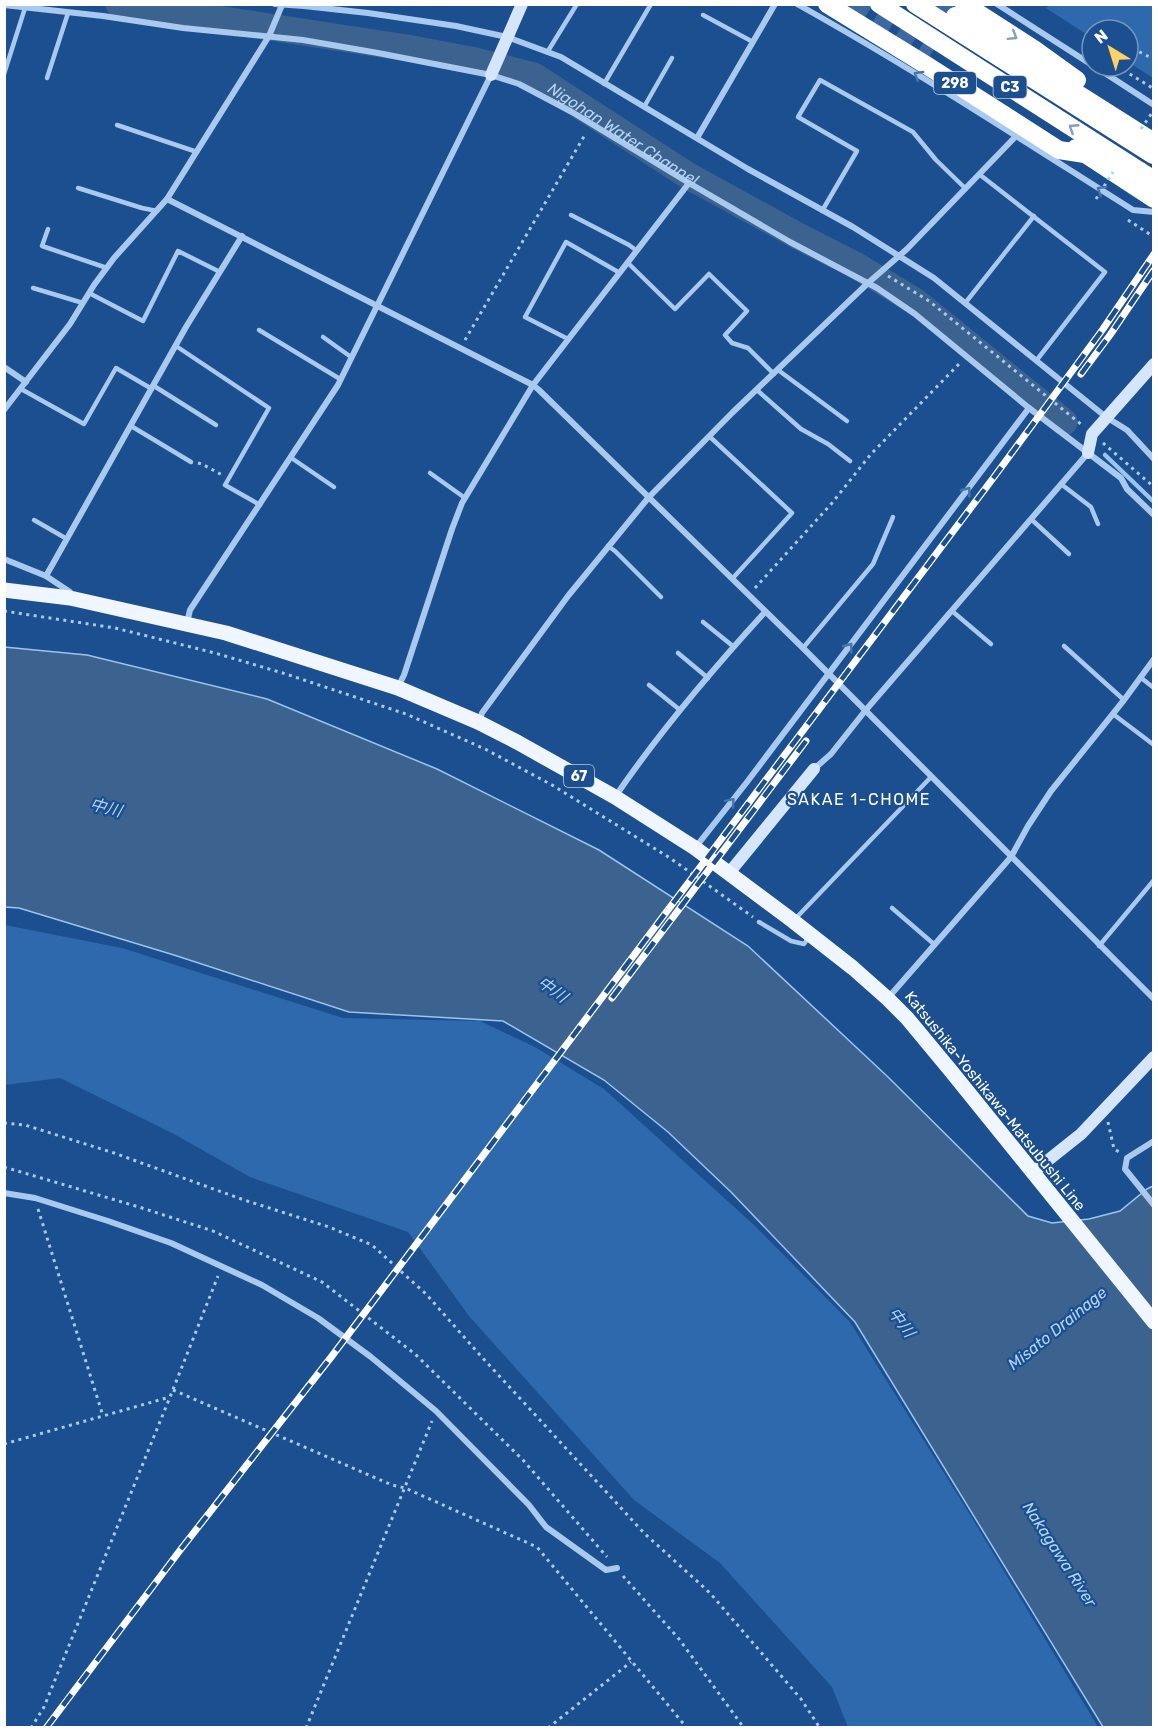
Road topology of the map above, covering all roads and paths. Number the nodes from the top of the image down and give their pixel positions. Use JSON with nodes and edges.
{"nodes":[{"id":1,"x":275,"y":4,"type":"edge"},
{"id":2,"x":522,"y":4,"type":"edge"},
{"id":3,"x":577,"y":4,"type":"edge"},
{"id":4,"x":651,"y":4,"type":"edge"},
{"id":5,"x":775,"y":4,"type":"edge"},
{"id":6,"x":797,"y":4,"type":"edge"},
{"id":7,"x":827,"y":4,"type":"edge"},
{"id":8,"x":879,"y":4,"type":"edge"},
{"id":9,"x":915,"y":4,"type":"edge"},
{"id":10,"x":997,"y":4,"type":"edge"},
{"id":11,"x":4,"y":5,"type":"edge"},
{"id":12,"x":282,"y":5,"type":"edge"},
{"id":13,"x":25,"y":8,"type":"junction"},
{"id":14,"x":959,"y":10,"type":"tunnel mouth"},
{"id":15,"x":68,"y":13,"type":"junction"},
{"id":16,"x":703,"y":15,"type":"dead end"},
{"id":17,"x":269,"y":36,"type":"junction"},
{"id":18,"x":507,"y":37,"type":"junction"},
{"id":19,"x":753,"y":42,"type":"junction"},
{"id":20,"x":548,"y":51,"type":"junction"},
{"id":21,"x":1140,"y":53,"type":"edge"},
{"id":22,"x":931,"y":54,"type":"tunnel mouth"},
{"id":23,"x":1080,"y":57,"type":"edge"},
{"id":24,"x":672,"y":58,"type":"dead end"},
{"id":25,"x":1154,"y":58,"type":"edge"},
{"id":26,"x":4,"y":74,"type":"edge"},
{"id":27,"x":491,"y":75,"type":"junction"},
{"id":28,"x":47,"y":78,"type":"dead end"},
{"id":29,"x":1113,"y":78,"type":"edge"},
{"id":30,"x":1136,"y":78,"type":"edge"},
{"id":31,"x":604,"y":84,"type":"junction"},
{"id":32,"x":1154,"y":89,"type":"edge"},
{"id":33,"x":1154,"y":105,"type":"edge"},
{"id":34,"x":644,"y":107,"type":"junction"},
{"id":35,"x":592,"y":124,"type":"junction"},
{"id":36,"x":117,"y":125,"type":"dead end"},
{"id":37,"x":1017,"y":135,"type":"junction"},
{"id":38,"x":697,"y":138,"type":"junction"},
{"id":39,"x":1154,"y":142,"type":"edge"},
{"id":40,"x":197,"y":152,"type":"junction"},
{"id":41,"x":1085,"y":154,"type":"junction"},
{"id":42,"x":1154,"y":155,"type":"edge"},
{"id":43,"x":979,"y":174,"type":"junction"},
{"id":44,"x":1154,"y":180,"type":"edge"},
{"id":45,"x":689,"y":183,"type":"junction"},
{"id":46,"x":78,"y":188,"type":"dead end"},
{"id":47,"x":965,"y":188,"type":"junction"},
{"id":48,"x":167,"y":199,"type":"junction"},
{"id":49,"x":1154,"y":199,"type":"edge"},
{"id":50,"x":157,"y":211,"type":"junction"},
{"id":51,"x":822,"y":211,"type":"junction"},
{"id":52,"x":1154,"y":212,"type":"edge"},
{"id":53,"x":571,"y":215,"type":"dead end"},
{"id":54,"x":1034,"y":216,"type":"junction"},
{"id":55,"x":48,"y":229,"type":"dead end"},
{"id":56,"x":242,"y":236,"type":"junction"},
{"id":57,"x":637,"y":251,"type":"junction"},
{"id":58,"x":899,"y":255,"type":"junction"},
{"id":59,"x":628,"y":263,"type":"junction"},
{"id":60,"x":107,"y":268,"type":"junction"},
{"id":61,"x":220,"y":272,"type":"junction"},
{"id":62,"x":620,"y":273,"type":"junction"},
{"id":63,"x":887,"y":275,"type":"dead end"},
{"id":64,"x":868,"y":283,"type":"junction"},
{"id":65,"x":33,"y":288,"type":"dead end"},
{"id":66,"x":89,"y":293,"type":"junction"},
{"id":67,"x":966,"y":302,"type":"junction"},
{"id":68,"x":83,"y":303,"type":"junction"},
{"id":69,"x":376,"y":305,"type":"junction"},
{"id":70,"x":260,"y":330,"type":"dead end"},
{"id":71,"x":323,"y":338,"type":"dead end"},
{"id":72,"x":568,"y":339,"type":"junction"},
{"id":73,"x":176,"y":346,"type":"junction"},
{"id":74,"x":460,"y":349,"type":"junction"},
{"id":75,"x":966,"y":356,"type":"junction"},
{"id":76,"x":351,"y":357,"type":"junction"},
{"id":77,"x":1036,"y":361,"type":"junction"},
{"id":78,"x":1154,"y":364,"type":"edge"},
{"id":79,"x":4,"y":367,"type":"edge"},
{"id":80,"x":776,"y":372,"type":"junction"},
{"id":81,"x":340,"y":379,"type":"junction"},
{"id":82,"x":26,"y":382,"type":"junction"},
{"id":83,"x":533,"y":385,"type":"junction"},
{"id":84,"x":153,"y":388,"type":"junction"},
{"id":85,"x":21,"y":389,"type":"junction"},
{"id":86,"x":757,"y":390,"type":"junction"},
{"id":87,"x":1029,"y":408,"type":"junction"},
{"id":88,"x":4,"y":410,"type":"edge"},
{"id":89,"x":1106,"y":417,"type":"junction"},
{"id":90,"x":847,"y":421,"type":"dead end"},
{"id":91,"x":216,"y":425,"type":"dead end"},
{"id":92,"x":131,"y":426,"type":"junction"},
{"id":93,"x":1084,"y":427,"type":"dead end"},
{"id":94,"x":709,"y":436,"type":"junction"},
{"id":95,"x":1103,"y":443,"type":"dead end"},
{"id":96,"x":1088,"y":453,"type":"junction"},
{"id":97,"x":290,"y":457,"type":"junction"},
{"id":98,"x":1154,"y":459,"type":"edge"},
{"id":99,"x":850,"y":461,"type":"dead end"},
{"id":100,"x":191,"y":462,"type":"joint"},
{"id":101,"x":430,"y":473,"type":"dead end"},
{"id":102,"x":228,"y":479,"type":"junction"},
{"id":103,"x":1061,"y":484,"type":"junction"},
{"id":104,"x":334,"y":487,"type":"dead end"},
{"id":105,"x":1154,"y":487,"type":"edge"},
{"id":106,"x":649,"y":497,"type":"junction"},
{"id":107,"x":465,"y":498,"type":"junction"},
{"id":108,"x":260,"y":505,"type":"junction"},
{"id":109,"x":1154,"y":516,"type":"edge"},
{"id":110,"x":893,"y":517,"type":"dead end"},
{"id":111,"x":1031,"y":519,"type":"junction"},
{"id":112,"x":34,"y":520,"type":"dead end"},
{"id":113,"x":1098,"y":525,"type":"dead end"},
{"id":114,"x":67,"y":539,"type":"junction"},
{"id":115,"x":608,"y":546,"type":"junction"},
{"id":116,"x":1068,"y":554,"type":"dead end"},
{"id":117,"x":4,"y":559,"type":"edge"},
{"id":118,"x":46,"y":576,"type":"junction"},
{"id":119,"x":732,"y":579,"type":"junction"},
{"id":120,"x":4,"y":590,"type":"edge"},
{"id":121,"x":749,"y":595,"type":"junction"},
{"id":122,"x":661,"y":597,"type":"dead end"},
{"id":123,"x":70,"y":598,"type":"junction"},
{"id":124,"x":4,"y":611,"type":"edge"},
{"id":125,"x":951,"y":611,"type":"junction"},
{"id":126,"x":765,"y":612,"type":"junction"},
{"id":127,"x":703,"y":622,"type":"dead end"},
{"id":128,"x":187,"y":623,"type":"junction"},
{"id":129,"x":991,"y":644,"type":"dead end"},
{"id":130,"x":1064,"y":646,"type":"dead end"},
{"id":131,"x":734,"y":647,"type":"junction"},
{"id":132,"x":803,"y":648,"type":"junction"},
{"id":133,"x":678,"y":653,"type":"dead end"},
{"id":134,"x":1154,"y":659,"type":"edge"},
{"id":135,"x":829,"y":674,"type":"junction"},
{"id":136,"x":1140,"y":677,"type":"junction"},
{"id":137,"x":708,"y":678,"type":"junction"},
{"id":138,"x":649,"y":685,"type":"dead end"},
{"id":139,"x":398,"y":688,"type":"junction"},
{"id":140,"x":1154,"y":688,"type":"edge"},
{"id":141,"x":1124,"y":700,"type":"junction"},
{"id":142,"x":680,"y":710,"type":"junction"},
{"id":143,"x":865,"y":711,"type":"junction"},
{"id":144,"x":1113,"y":714,"type":"junction"},
{"id":145,"x":478,"y":722,"type":"junction"},
{"id":146,"x":1154,"y":745,"type":"edge"},
{"id":147,"x":814,"y":769,"type":"joint"},
{"id":148,"x":930,"y":777,"type":"junction"},
{"id":149,"x":615,"y":797,"type":"junction"},
{"id":150,"x":695,"y":848,"type":"junction"},
{"id":151,"x":1011,"y":857,"type":"junction"},
{"id":152,"x":729,"y":873,"type":"junction"},
{"id":153,"x":1154,"y":880,"type":"edge"},
{"id":154,"x":892,"y":908,"type":"dead end"},
{"id":155,"x":794,"y":921,"type":"junction"},
{"id":156,"x":759,"y":922,"type":"joint"},
{"id":157,"x":811,"y":935,"type":"junction"},
{"id":158,"x":935,"y":945,"type":"junction"},
{"id":159,"x":1099,"y":946,"type":"junction"},
{"id":160,"x":888,"y":999,"type":"junction"},
{"id":161,"x":1154,"y":999,"type":"edge"},
{"id":162,"x":1154,"y":1057,"type":"edge"},
{"id":163,"x":1105,"y":1109,"type":"junction"},
{"id":164,"x":4,"y":1123,"type":"edge"},
{"id":165,"x":1154,"y":1141,"type":"edge"},
{"id":166,"x":1120,"y":1153,"type":"dead end"},
{"id":167,"x":1032,"y":1173,"type":"junction"},
{"id":168,"x":4,"y":1193,"type":"edge"},
{"id":169,"x":35,"y":1198,"type":"junction"},
{"id":170,"x":1154,"y":1205,"type":"edge"},
{"id":171,"x":222,"y":1266,"type":"junction"},
{"id":172,"x":1154,"y":1322,"type":"edge"},
{"id":173,"x":173,"y":1390,"type":"junction"},
{"id":174,"x":170,"y":1397,"type":"junction"},
{"id":175,"x":436,"y":1411,"type":"junction"},
{"id":176,"x":103,"y":1416,"type":"junction"},
{"id":177,"x":4,"y":1444,"type":"edge"},
{"id":178,"x":405,"y":1488,"type":"junction"},
{"id":179,"x":617,"y":1568,"type":"dead end"},
{"id":180,"x":632,"y":1662,"type":"junction"},
{"id":181,"x":31,"y":1728,"type":"edge"},
{"id":182,"x":306,"y":1728,"type":"edge"},
{"id":183,"x":548,"y":1728,"type":"edge"},
{"id":184,"x":687,"y":1728,"type":"edge"},
{"id":185,"x":820,"y":1728,"type":"edge"}],
"edges":[{"from":1,"to":12,"type":"street"},
{"from":2,"to":18,"type":"street"},
{"from":3,"to":20,"type":"lane"},
{"from":4,"to":31,"type":"lane"},
{"from":5,"to":19,"type":"street"},
{"from":37,"to":6,"type":"street","one_way":true},
{"from":7,"to":41,"type":"highway","number":"298"},
{"from":44,"to":8,"type":"highway","number":"C3","one_way":true,"bridge":true},
{"from":9,"to":42,"type":"highway","number":"C3","bridge":true},
{"from":10,"to":23,"type":"street"},
{"from":11,"to":13,"type":"street"},
{"from":12,"to":17,"type":"street"},
{"from":12,"to":18,"type":"street"},
{"from":13,"to":15,"type":"street"},
{"from":13,"to":26,"type":"lane"},
{"from":14,"to":39,"type":"highway","one_way":true},
{"from":15,"to":17,"type":"street"},
{"from":15,"to":28,"type":"lane"},
{"from":16,"to":19,"type":"lane"},
{"from":17,"to":27,"type":"street"},
{"from":17,"to":40,"type":"street"},
{"from":18,"to":20,"type":"street"},
{"from":18,"to":27,"type":"street"},
{"from":19,"to":38,"type":"street"},
{"from":20,"to":31,"type":"street"},
{"from":21,"to":25,"type":"path"},
{"from":22,"to":41,"type":"highway","number":"298"},
{"from":24,"to":34,"type":"lane"},
{"from":27,"to":35,"type":"street"},
{"from":27,"to":69,"type":"street"},
{"from":29,"to":33,"type":"street"},
{"from":30,"to":32,"type":"path"},
{"from":31,"to":34,"type":"street"},
{"from":34,"to":38,"type":"street"},
{"from":35,"to":45,"type":"street"},
{"from":35,"to":74,"type":"path"},
{"from":36,"to":40,"type":"lane"},
{"from":37,"to":43,"type":"street"},
{"from":52,"to":37,"type":"street","one_way":true},
{"from":38,"to":51,"type":"street"},
{"from":40,"to":48,"type":"street"},
{"from":41,"to":49,"type":"highway","number":"298"},
{"from":43,"to":47,"type":"street"},
{"from":43,"to":54,"type":"lane"},
{"from":45,"to":57,"type":"street"},
{"from":45,"to":64,"type":"street"},
{"from":46,"to":50,"type":"lane"},
{"from":47,"to":51,"type":"lane"},
{"from":47,"to":58,"type":"street"},
{"from":48,"to":50,"type":"street"},
{"from":48,"to":56,"type":"street"},
{"from":50,"to":60,"type":"street"},
{"from":51,"to":58,"type":"street"},
{"from":53,"to":57,"type":"lane"},
{"from":54,"to":67,"type":"lane"},
{"from":54,"to":77,"type":"lane"},
{"from":55,"to":60,"type":"lane"},
{"from":56,"to":61,"type":"street"},
{"from":56,"to":69,"type":"street"},
{"from":57,"to":59,"type":"street"},
{"from":58,"to":64,"type":"street"},
{"from":58,"to":67,"type":"street"},
{"from":59,"to":62,"type":"street"},
{"from":59,"to":80,"type":"lane"},
{"from":60,"to":66,"type":"street"},
{"from":61,"to":66,"type":"lane"},
{"from":61,"to":73,"type":"street"},
{"from":62,"to":72,"type":"street"},
{"from":62,"to":72,"type":"lane"},
{"from":63,"to":93,"type":"path"},
{"from":64,"to":75,"type":"street"},
{"from":64,"to":80,"type":"street"},
{"from":65,"to":68,"type":"lane"},
{"from":66,"to":68,"type":"street"},
{"from":67,"to":77,"type":"street"},
{"from":68,"to":82,"type":"street"},
{"from":69,"to":74,"type":"street"},
{"from":69,"to":76,"type":"street"},
{"from":70,"to":81,"type":"lane"},
{"from":71,"to":76,"type":"lane"},
{"from":72,"to":83,"type":"street"},
{"from":73,"to":84,"type":"street"},
{"from":73,"to":102,"type":"lane"},
{"from":74,"to":83,"type":"street"},
{"from":75,"to":87,"type":"street"},
{"from":75,"to":121,"type":"path"},
{"from":76,"to":81,"type":"street"},
{"from":77,"to":89,"type":"street"},
{"from":78,"to":89,"type":"street"},
{"from":79,"to":82,"type":"street"},
{"from":80,"to":86,"type":"street"},
{"from":80,"to":90,"type":"lane"},
{"from":81,"to":97,"type":"street"},
{"from":82,"to":85,"type":"street"},
{"from":83,"to":106,"type":"street"},
{"from":83,"to":107,"type":"street"},
{"from":84,"to":85,"type":"lane"},
{"from":84,"to":91,"type":"lane"},
{"from":84,"to":92,"type":"street"},
{"from":85,"to":88,"type":"street"},
{"from":86,"to":94,"type":"street"},
{"from":86,"to":99,"type":"lane"},
{"from":87,"to":96,"type":"street"},
{"from":135,"to":87,"type":"street","one_way":true},
{"from":89,"to":96,"type":"street"},
{"from":89,"to":98,"type":"street"},
{"from":92,"to":100,"type":"lane"},
{"from":92,"to":114,"type":"street"},
{"from":94,"to":106,"type":"street"},
{"from":94,"to":119,"type":"lane"},
{"from":95,"to":105,"type":"path"},
{"from":96,"to":103,"type":"street"},
{"from":96,"to":109,"type":"street"},
{"from":97,"to":104,"type":"lane"},
{"from":97,"to":108,"type":"street"},
{"from":100,"to":102,"type":"path"},
{"from":101,"to":107,"type":"lane"},
{"from":102,"to":108,"type":"lane"},
{"from":103,"to":111,"type":"street"},
{"from":103,"to":113,"type":"lane"},
{"from":106,"to":115,"type":"street"},
{"from":106,"to":119,"type":"street"},
{"from":107,"to":139,"type":"street"},
{"from":108,"to":128,"type":"street"},
{"from":110,"to":132,"type":"lane"},
{"from":111,"to":116,"type":"lane"},
{"from":111,"to":125,"type":"street"},
{"from":112,"to":114,"type":"lane"},
{"from":114,"to":118,"type":"street"},
{"from":115,"to":122,"type":"lane"},
{"from":115,"to":145,"type":"street"},
{"from":117,"to":118,"type":"street"},
{"from":118,"to":123,"type":"street"},
{"from":119,"to":121,"type":"street"},
{"from":120,"to":123,"type":"main road","name":"Katsushika-Yoshikawa-Matsubushi Line","number":"67"},
{"from":121,"to":126,"type":"street"},
{"from":123,"to":128,"type":"main road","name":"Katsushika-Yoshikawa-Matsubushi Line","number":"67"},
{"from":124,"to":156,"type":"path"},
{"from":125,"to":129,"type":"lane"},
{"from":125,"to":143,"type":"street"},
{"from":126,"to":131,"type":"street"},
{"from":126,"to":132,"type":"street"},
{"from":127,"to":131,"type":"lane"},
{"from":128,"to":139,"type":"main road","name":"Katsushika-Yoshikawa-Matsubushi Line","number":"67"},
{"from":130,"to":141,"type":"lane"},
{"from":131,"to":137,"type":"street"},
{"from":132,"to":135,"type":"street"},
{"from":133,"to":137,"type":"lane"},
{"from":134,"to":136,"type":"street"},
{"from":135,"to":143,"type":"street"},
{"from":150,"to":135,"type":"street","one_way":true},
{"from":136,"to":140,"type":"lane"},
{"from":136,"to":141,"type":"street"},
{"from":137,"to":142,"type":"street"},
{"from":138,"to":142,"type":"lane"},
{"from":139,"to":145,"type":"main road","name":"Katsushika-Yoshikawa-Matsubushi Line","number":"67"},
{"from":141,"to":144,"type":"street"},
{"from":142,"to":149,"type":"street"},
{"from":143,"to":147,"type":"street"},
{"from":143,"to":148,"type":"street"},
{"from":144,"to":146,"type":"lane"},
{"from":144,"to":151,"type":"street"},
{"from":145,"to":149,"type":"main road","name":"Katsushika-Yoshikawa-Matsubushi Line","number":"67"},
{"from":147,"to":152,"type":"street"},
{"from":148,"to":151,"type":"street"},
{"from":148,"to":155,"type":"lane"},
{"from":149,"to":150,"type":"main road","name":"Katsushika-Yoshikawa-Matsubushi Line","number":"67"},
{"from":150,"to":152,"type":"main road","name":"Katsushika-Yoshikawa-Matsubushi Line","number":"67"},
{"from":151,"to":158,"type":"street"},
{"from":151,"to":159,"type":"street"},
{"from":152,"to":155,"type":"main road","name":"Katsushika-Yoshikawa-Matsubushi Line","number":"67"},
{"from":153,"to":159,"type":"lane"},
{"from":154,"to":158,"type":"lane"},
{"from":155,"to":157,"type":"main road","name":"Katsushika-Yoshikawa-Matsubushi Line","number":"67"},
{"from":156,"to":157,"type":"lane"},
{"from":157,"to":160,"type":"main road","name":"Katsushika-Yoshikawa-Matsubushi Line","number":"67"},
{"from":158,"to":160,"type":"street"},
{"from":159,"to":161,"type":"street"},
{"from":160,"to":167,"type":"main road","name":"Katsushika-Yoshikawa-Matsubushi Line","number":"67"},
{"from":162,"to":163,"type":"street"},
{"from":163,"to":166,"type":"path"},
{"from":163,"to":167,"type":"street"},
{"from":164,"to":185,"type":"path"},
{"from":165,"to":170,"type":"street"},
{"from":167,"to":172,"type":"main road","name":"Katsushika-Yoshikawa-Matsubushi Line","number":"67"},
{"from":168,"to":169,"type":"street"},
{"from":169,"to":171,"type":"street"},
{"from":169,"to":176,"type":"path"},
{"from":171,"to":173,"type":"path"},
{"from":171,"to":175,"type":"street"},
{"from":173,"to":174,"type":"path"},
{"from":173,"to":178,"type":"path"},
{"from":174,"to":176,"type":"path"},
{"from":174,"to":181,"type":"path"},
{"from":175,"to":178,"type":"path"},
{"from":175,"to":179,"type":"street"},
{"from":176,"to":177,"type":"path"},
{"from":178,"to":180,"type":"path"},
{"from":178,"to":182,"type":"path"},
{"from":180,"to":183,"type":"path"},
{"from":180,"to":184,"type":"path"}]}
